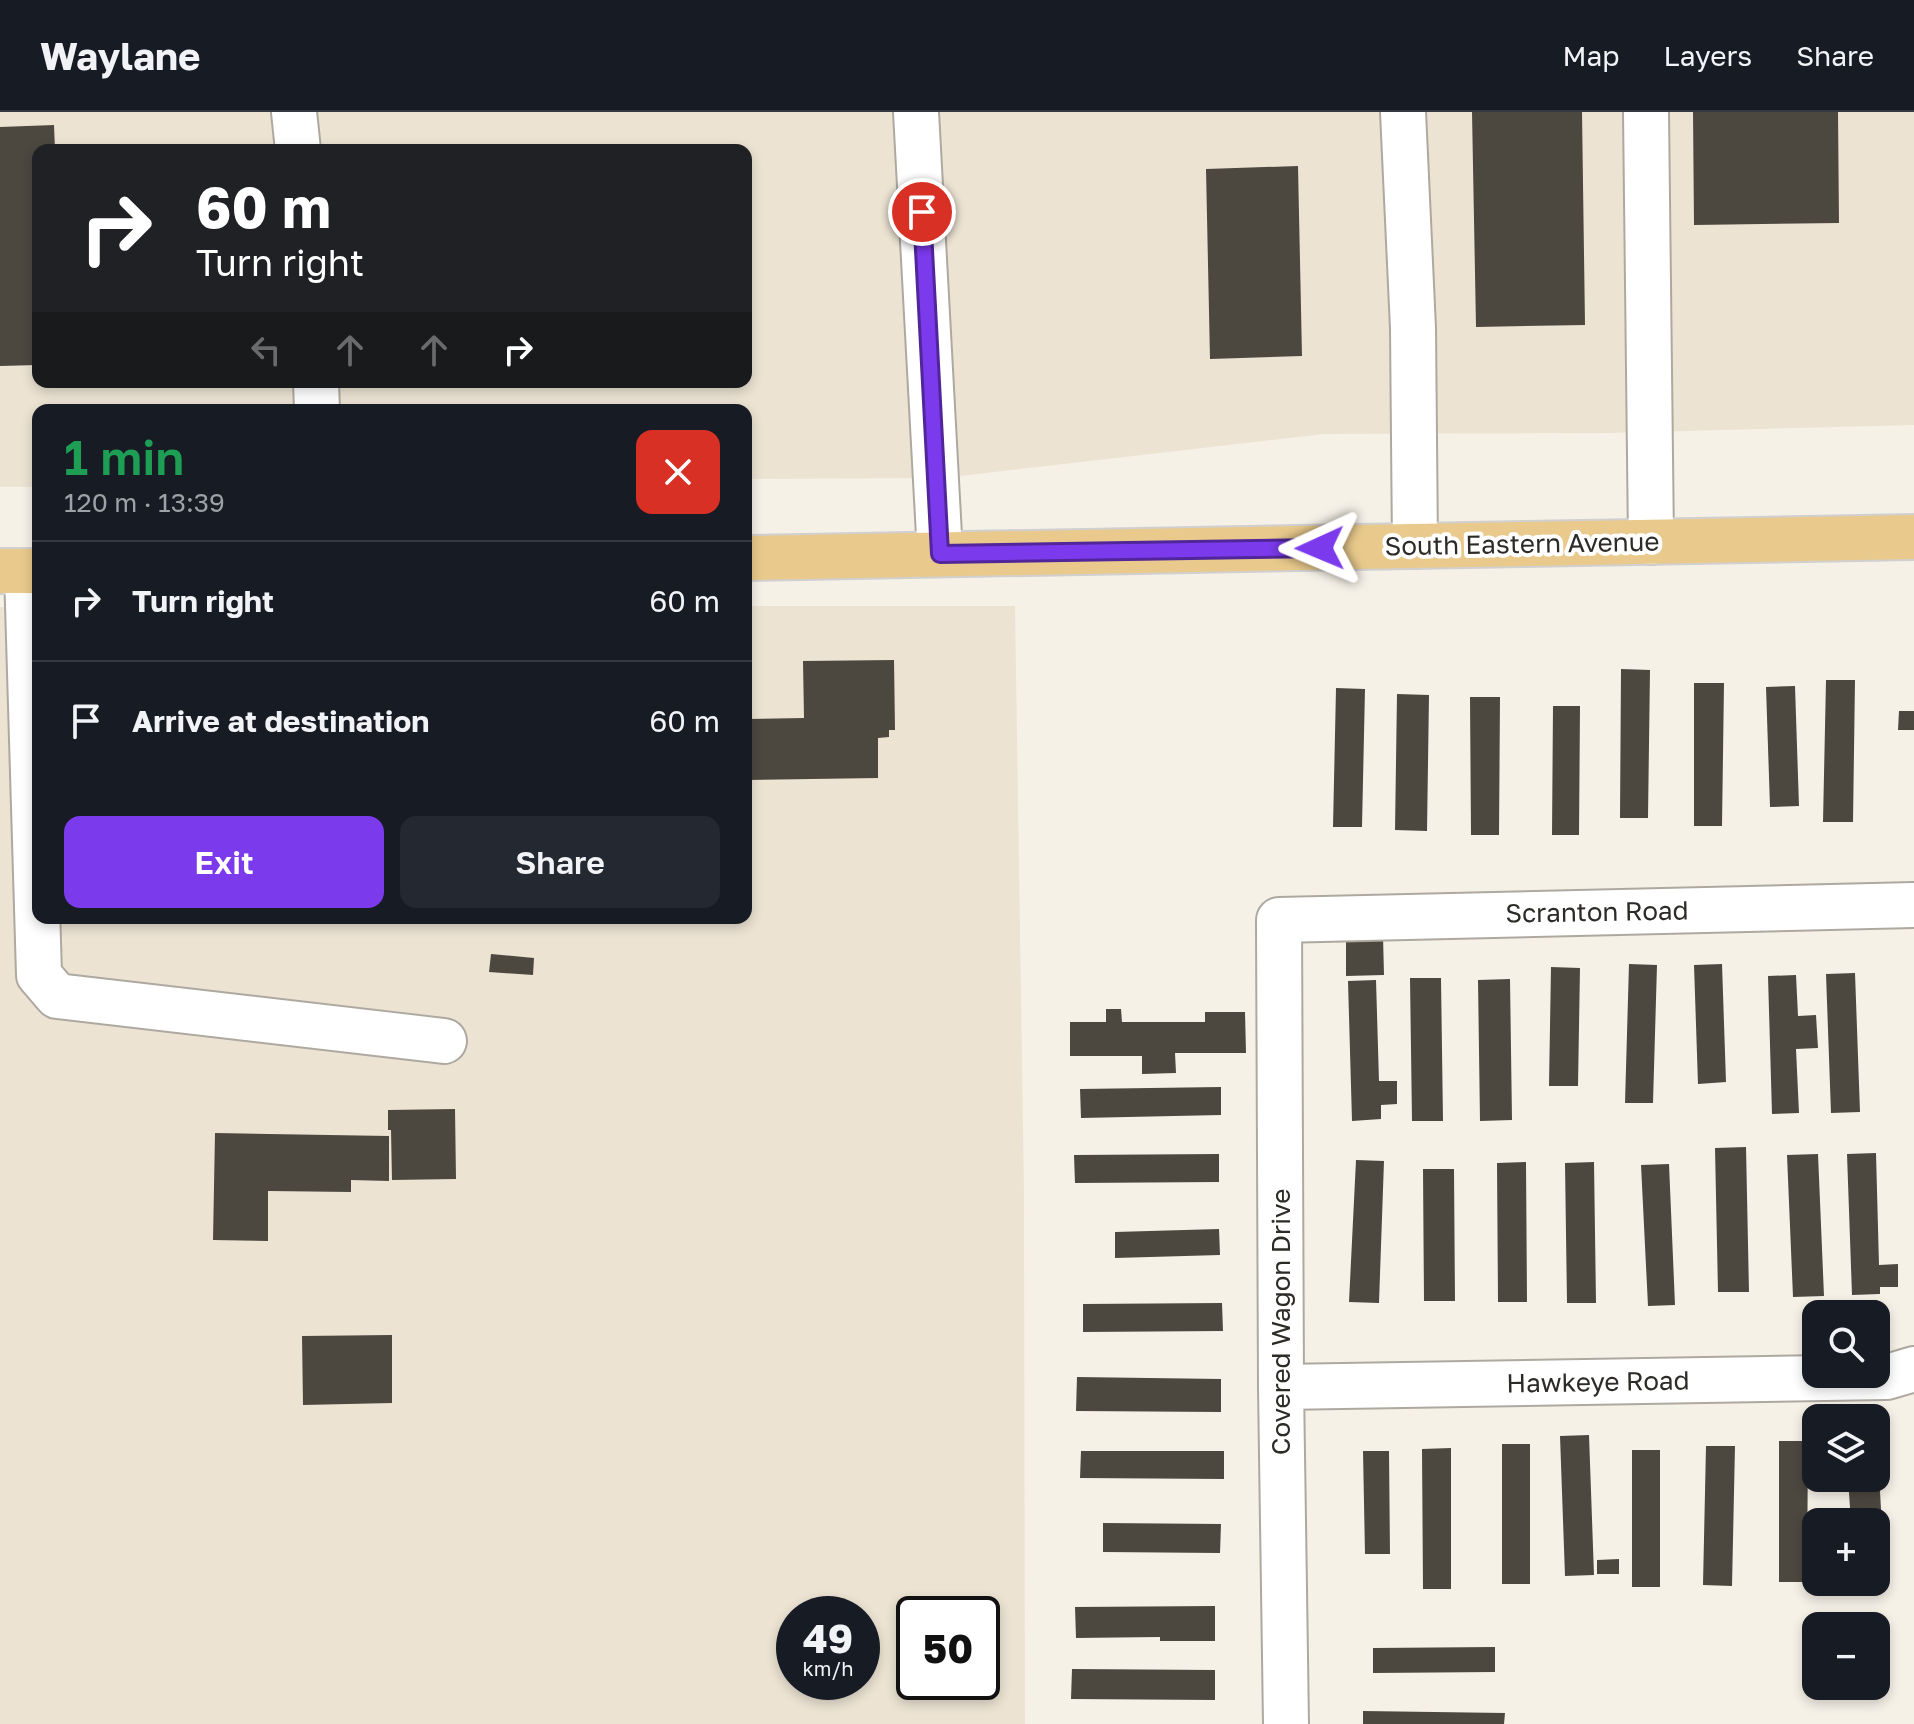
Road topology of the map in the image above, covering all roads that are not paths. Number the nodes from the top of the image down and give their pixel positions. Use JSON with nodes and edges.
{"nodes":[{"id":1,"x":294,"y":112,"type":"edge"},
{"id":2,"x":916,"y":112,"type":"edge"},
{"id":3,"x":1403,"y":112,"type":"edge"},
{"id":4,"x":1646,"y":112,"type":"edge"},
{"id":5,"x":297,"y":144,"type":"edge"},
{"id":6,"x":1914,"y":537,"type":"edge"},
{"id":7,"x":1651,"y":542,"type":"junction"},
{"id":8,"x":1415,"y":546,"type":"junction"},
{"id":9,"x":940,"y":554,"type":"junction"},
{"id":10,"x":752,"y":558,"type":"edge"},
{"id":11,"x":22,"y":571,"type":"edge"},
{"id":12,"x":32,"y":809,"type":"edge"},
{"id":13,"x":1914,"y":905,"type":"edge"},
{"id":14,"x":1279,"y":920,"type":"joint"},
{"id":15,"x":37,"y":924,"type":"edge"},
{"id":16,"x":444,"y":1041,"type":"dead end"},
{"id":17,"x":1914,"y":1369,"type":"edge"},
{"id":18,"x":1281,"y":1387,"type":"junction"},
{"id":19,"x":1286,"y":1724,"type":"edge"}],
"edges":[{"from":1,"to":5,"type":"street"},
{"from":2,"to":9,"type":"street"},
{"from":3,"to":8,"type":"street"},
{"from":4,"to":7,"type":"street"},
{"from":6,"to":7,"type":"main road","name":"South Eastern Avenue"},
{"from":7,"to":8,"type":"main road","name":"South Eastern Avenue"},
{"from":8,"to":9,"type":"main road","name":"South Eastern Avenue"},
{"from":9,"to":10,"type":"main road","name":"South Eastern Avenue"},
{"from":11,"to":12,"type":"street"},
{"from":13,"to":14,"type":"street","name":"Scranton Road"},
{"from":14,"to":18,"type":"street","name":"Covered Wagon Drive"},
{"from":15,"to":16,"type":"street"},
{"from":17,"to":18,"type":"street","name":"Hawkeye Road"},
{"from":18,"to":19,"type":"street","name":"Covered Wagon Drive"}]}
